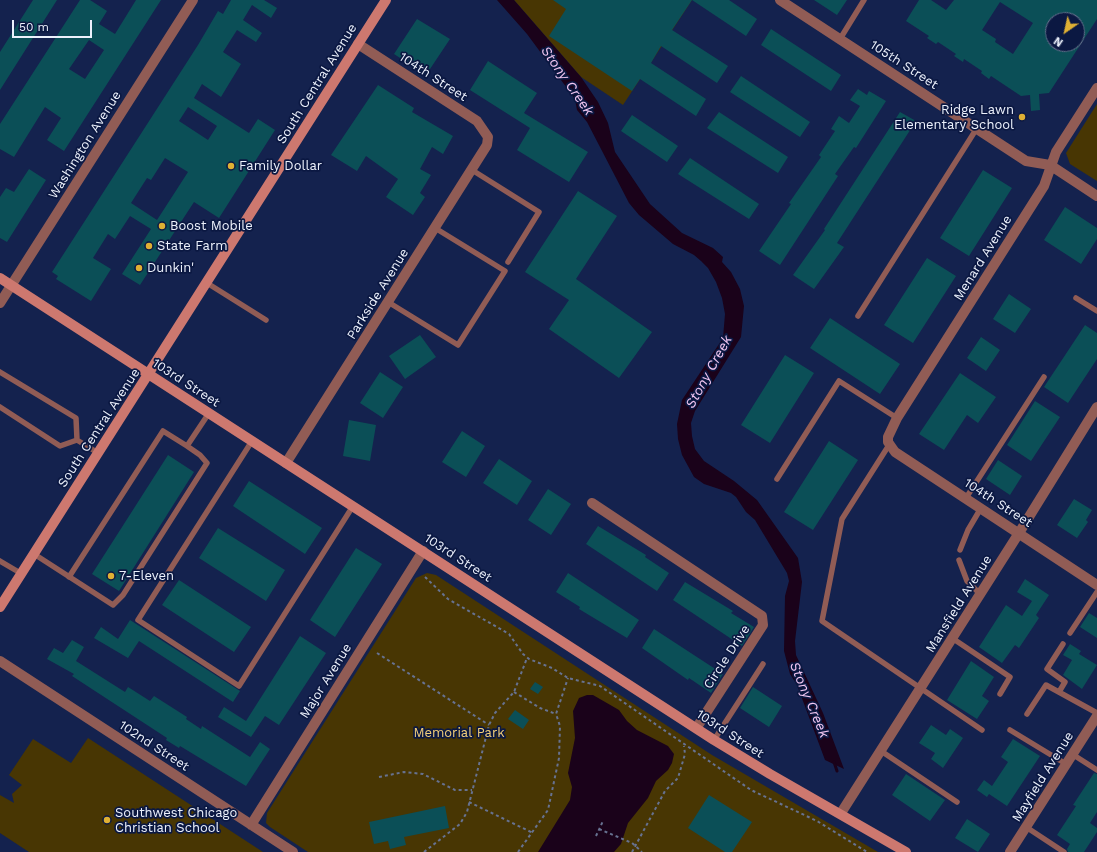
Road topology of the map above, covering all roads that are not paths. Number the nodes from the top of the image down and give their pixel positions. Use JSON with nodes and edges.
{"nodes":[{"id":1,"x":193,"y":0,"type":"edge"},
{"id":2,"x":386,"y":0,"type":"edge"},
{"id":3,"x":864,"y":0,"type":"edge"},
{"id":4,"x":785,"y":1,"type":"edge"},
{"id":5,"x":840,"y":39,"type":"junction"},
{"id":6,"x":358,"y":44,"type":"junction"},
{"id":7,"x":1097,"y":88,"type":"edge"},
{"id":8,"x":977,"y":128,"type":"junction"},
{"id":9,"x":488,"y":137,"type":"joint"},
{"id":10,"x":1050,"y":165,"type":"junction"},
{"id":11,"x":472,"y":170,"type":"junction"},
{"id":12,"x":1097,"y":196,"type":"edge"},
{"id":13,"x":435,"y":228,"type":"junction"},
{"id":14,"x":508,"y":262,"type":"dead end"},
{"id":15,"x":0,"y":278,"type":"edge"},
{"id":16,"x":207,"y":283,"type":"junction"},
{"id":17,"x":11,"y":286,"type":"junction"},
{"id":18,"x":1076,"y":298,"type":"dead end"},
{"id":19,"x":388,"y":302,"type":"junction"},
{"id":20,"x":0,"y":303,"type":"edge"},
{"id":21,"x":1097,"y":311,"type":"edge"},
{"id":22,"x":858,"y":316,"type":"dead end"},
{"id":23,"x":266,"y":320,"type":"dead end"},
{"id":24,"x":0,"y":372,"type":"edge"},
{"id":25,"x":149,"y":374,"type":"junction"},
{"id":26,"x":1044,"y":377,"type":"dead end"},
{"id":27,"x":0,"y":407,"type":"edge"},
{"id":28,"x":1097,"y":407,"type":"edge"},
{"id":29,"x":209,"y":413,"type":"junction"},
{"id":30,"x":897,"y":418,"type":"junction"},
{"id":31,"x":77,"y":440,"type":"junction"},
{"id":32,"x":252,"y":441,"type":"junction"},
{"id":33,"x":889,"y":443,"type":"junction"},
{"id":34,"x":187,"y":446,"type":"junction"},
{"id":35,"x":98,"y":453,"type":"junction"},
{"id":36,"x":286,"y":463,"type":"junction"},
{"id":37,"x":777,"y":479,"type":"dead end"},
{"id":38,"x":966,"y":498,"type":"junction"},
{"id":39,"x":592,"y":503,"type":"dead end"},
{"id":40,"x":353,"y":506,"type":"junction"},
{"id":41,"x":981,"y":508,"type":"junction"},
{"id":42,"x":1020,"y":533,"type":"junction"},
{"id":43,"x":960,"y":550,"type":"dead end"},
{"id":44,"x":422,"y":551,"type":"junction"},
{"id":45,"x":34,"y":554,"type":"junction"},
{"id":46,"x":959,"y":560,"type":"dead end"},
{"id":47,"x":0,"y":561,"type":"edge"},
{"id":48,"x":22,"y":574,"type":"junction"},
{"id":49,"x":69,"y":577,"type":"junction"},
{"id":50,"x":1097,"y":585,"type":"edge"},
{"id":51,"x":1097,"y":592,"type":"edge"},
{"id":52,"x":980,"y":594,"type":"junction"},
{"id":53,"x":0,"y":607,"type":"edge"},
{"id":54,"x":1070,"y":633,"type":"dead end"},
{"id":55,"x":952,"y":638,"type":"junction"},
{"id":56,"x":1063,"y":644,"type":"dead end"},
{"id":57,"x":0,"y":661,"type":"edge"},
{"id":58,"x":763,"y":664,"type":"dead end"},
{"id":59,"x":921,"y":688,"type":"junction"},
{"id":60,"x":1059,"y":692,"type":"junction"},
{"id":61,"x":1000,"y":694,"type":"dead end"},
{"id":62,"x":1027,"y":714,"type":"dead end"},
{"id":63,"x":1097,"y":715,"type":"edge"},
{"id":64,"x":697,"y":727,"type":"junction"},
{"id":65,"x":982,"y":730,"type":"dead end"},
{"id":66,"x":1010,"y":730,"type":"dead end"},
{"id":67,"x":714,"y":740,"type":"junction"},
{"id":68,"x":881,"y":751,"type":"junction"},
{"id":69,"x":1072,"y":754,"type":"junction"},
{"id":70,"x":1066,"y":764,"type":"junction"},
{"id":71,"x":1097,"y":770,"type":"edge"},
{"id":72,"x":957,"y":802,"type":"dead end"},
{"id":73,"x":840,"y":813,"type":"junction"},
{"id":74,"x":251,"y":825,"type":"junction"},
{"id":75,"x":1026,"y":826,"type":"junction"},
{"id":76,"x":293,"y":852,"type":"edge"},
{"id":77,"x":906,"y":852,"type":"edge"},
{"id":78,"x":1010,"y":852,"type":"edge"},
{"id":79,"x":1064,"y":852,"type":"edge"}],
"edges":[{"from":1,"to":17,"type":"street","name":"Washington Avenue"},
{"from":2,"to":6,"type":"street","name":"South Central Avenue"},
{"from":3,"to":5,"type":"lane"},
{"from":4,"to":5,"type":"street","name":"105th Street"},
{"from":5,"to":8,"type":"street","name":"105th Street"},
{"from":6,"to":9,"type":"street","name":"104th Street"},
{"from":6,"to":16,"type":"street","name":"South Central Avenue"},
{"from":7,"to":10,"type":"street","name":"Menard Avenue"},
{"from":8,"to":10,"type":"street","name":"105th Street"},
{"from":8,"to":22,"type":"lane"},
{"from":9,"to":11,"type":"street","name":"Parkside Avenue"},
{"from":10,"to":12,"type":"street","name":"105th Street"},
{"from":10,"to":30,"type":"street","name":"Menard Avenue"},
{"from":11,"to":13,"type":"street","name":"Parkside Avenue"},
{"from":11,"to":14,"type":"lane"},
{"from":13,"to":19,"type":"street","name":"Parkside Avenue"},
{"from":13,"to":19,"type":"lane"},
{"from":15,"to":17,"type":"street","name":"103rd Street"},
{"from":16,"to":23,"type":"lane"},
{"from":16,"to":25,"type":"street","name":"South Central Avenue"},
{"from":17,"to":20,"type":"street","name":"Washington Avenue"},
{"from":17,"to":25,"type":"street","name":"103rd Street"},
{"from":18,"to":21,"type":"lane"},
{"from":19,"to":36,"type":"street","name":"Parkside Avenue"},
{"from":24,"to":31,"type":"lane"},
{"from":25,"to":29,"type":"street","name":"103rd Street"},
{"from":25,"to":35,"type":"street","name":"South Central Avenue"},
{"from":26,"to":38,"type":"lane"},
{"from":27,"to":31,"type":"lane"},
{"from":28,"to":42,"type":"street","name":"Mansfield Avenue"},
{"from":29,"to":32,"type":"street","name":"103rd Street"},
{"from":29,"to":34,"type":"lane"},
{"from":30,"to":33,"type":"street","name":"Menard Avenue"},
{"from":30,"to":37,"type":"lane"},
{"from":31,"to":35,"type":"lane"},
{"from":32,"to":36,"type":"street","name":"103rd Street"},
{"from":32,"to":40,"type":"lane"},
{"from":33,"to":38,"type":"street","name":"104th Street"},
{"from":33,"to":59,"type":"lane"},
{"from":34,"to":49,"type":"lane"},
{"from":34,"to":49,"type":"lane"},
{"from":35,"to":45,"type":"street","name":"South Central Avenue"},
{"from":36,"to":40,"type":"street","name":"103rd Street"},
{"from":38,"to":41,"type":"street","name":"104th Street"},
{"from":39,"to":64,"type":"street","name":"Circle Drive"},
{"from":40,"to":44,"type":"street","name":"103rd Street"},
{"from":41,"to":42,"type":"street","name":"104th Street"},
{"from":41,"to":43,"type":"lane"},
{"from":42,"to":50,"type":"street","name":"104th Street"},
{"from":42,"to":52,"type":"street","name":"Mansfield Avenue"},
{"from":44,"to":64,"type":"street","name":"103rd Street"},
{"from":44,"to":74,"type":"street","name":"Major Avenue"},
{"from":45,"to":48,"type":"street","name":"South Central Avenue"},
{"from":45,"to":49,"type":"lane"},
{"from":46,"to":52,"type":"lane"},
{"from":47,"to":48,"type":"lane"},
{"from":48,"to":53,"type":"street","name":"South Central Avenue"},
{"from":51,"to":54,"type":"lane"},
{"from":52,"to":55,"type":"street","name":"Mansfield Avenue"},
{"from":55,"to":59,"type":"street","name":"Mansfield Avenue"},
{"from":55,"to":61,"type":"lane"},
{"from":56,"to":60,"type":"lane"},
{"from":57,"to":74,"type":"street","name":"102nd Street"},
{"from":58,"to":67,"type":"lane"},
{"from":59,"to":65,"type":"lane"},
{"from":59,"to":68,"type":"street","name":"Mansfield Avenue"},
{"from":60,"to":62,"type":"lane"},
{"from":60,"to":63,"type":"lane"},
{"from":63,"to":69,"type":"street","name":"Mayfield Avenue"},
{"from":64,"to":67,"type":"street","name":"103rd Street"},
{"from":66,"to":70,"type":"lane"},
{"from":67,"to":73,"type":"street","name":"103rd Street"},
{"from":68,"to":72,"type":"lane"},
{"from":68,"to":73,"type":"street","name":"Mansfield Avenue"},
{"from":69,"to":70,"type":"street","name":"Mayfield Avenue"},
{"from":69,"to":71,"type":"lane"},
{"from":70,"to":75,"type":"street","name":"Mayfield Avenue"},
{"from":73,"to":77,"type":"street","name":"103rd Street"},
{"from":74,"to":76,"type":"street","name":"102nd Street"},
{"from":75,"to":78,"type":"street","name":"Mayfield Avenue"},
{"from":75,"to":79,"type":"lane"}]}
